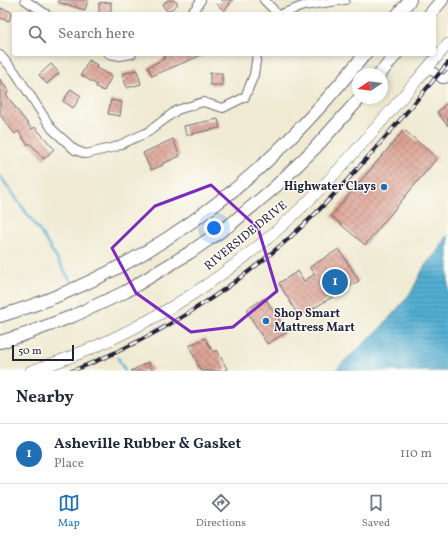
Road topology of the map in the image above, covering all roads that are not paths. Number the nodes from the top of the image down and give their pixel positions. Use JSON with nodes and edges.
{"nodes":[{"id":1,"x":25,"y":0,"type":"edge"},
{"id":2,"x":201,"y":0,"type":"edge"},
{"id":3,"x":264,"y":0,"type":"edge"},
{"id":4,"x":345,"y":0,"type":"edge"},
{"id":5,"x":410,"y":0,"type":"edge"},
{"id":6,"x":442,"y":0,"type":"edge"},
{"id":7,"x":43,"y":12,"type":"edge"},
{"id":8,"x":191,"y":12,"type":"edge"},
{"id":9,"x":275,"y":12,"type":"edge"},
{"id":10,"x":286,"y":12,"type":"edge"},
{"id":11,"x":400,"y":12,"type":"edge"},
{"id":12,"x":432,"y":12,"type":"edge"},
{"id":13,"x":448,"y":44,"type":"edge"},
{"id":14,"x":0,"y":55,"type":"edge"},
{"id":15,"x":257,"y":56,"type":"edge"},
{"id":16,"x":363,"y":56,"type":"edge"},
{"id":17,"x":394,"y":56,"type":"edge"},
{"id":18,"x":428,"y":67,"type":"junction"},
{"id":19,"x":385,"y":68,"type":"edge"},
{"id":20,"x":448,"y":76,"type":"edge"},
{"id":21,"x":355,"y":104,"type":"edge"},
{"id":22,"x":0,"y":316,"type":"edge"},
{"id":23,"x":0,"y":342,"type":"edge"},
{"id":24,"x":31,"y":371,"type":"edge"}],
"edges":[{"from":1,"to":7,"type":"street"},
{"from":2,"to":8,"type":"street"},
{"from":3,"to":9,"type":"street"},
{"from":4,"to":10,"type":"street"},
{"from":5,"to":11,"type":"highway"},
{"from":6,"to":12,"type":"highway"},
{"from":13,"to":18,"type":"main road","name":"RIVERSIDE DRIVE"},
{"from":14,"to":15,"type":"street"},
{"from":16,"to":22,"type":"highway"},
{"from":17,"to":19,"type":"highway"},
{"from":18,"to":20,"type":"street"},
{"from":18,"to":24,"type":"main road","name":"RIVERSIDE DRIVE"},
{"from":21,"to":23,"type":"highway"}]}
